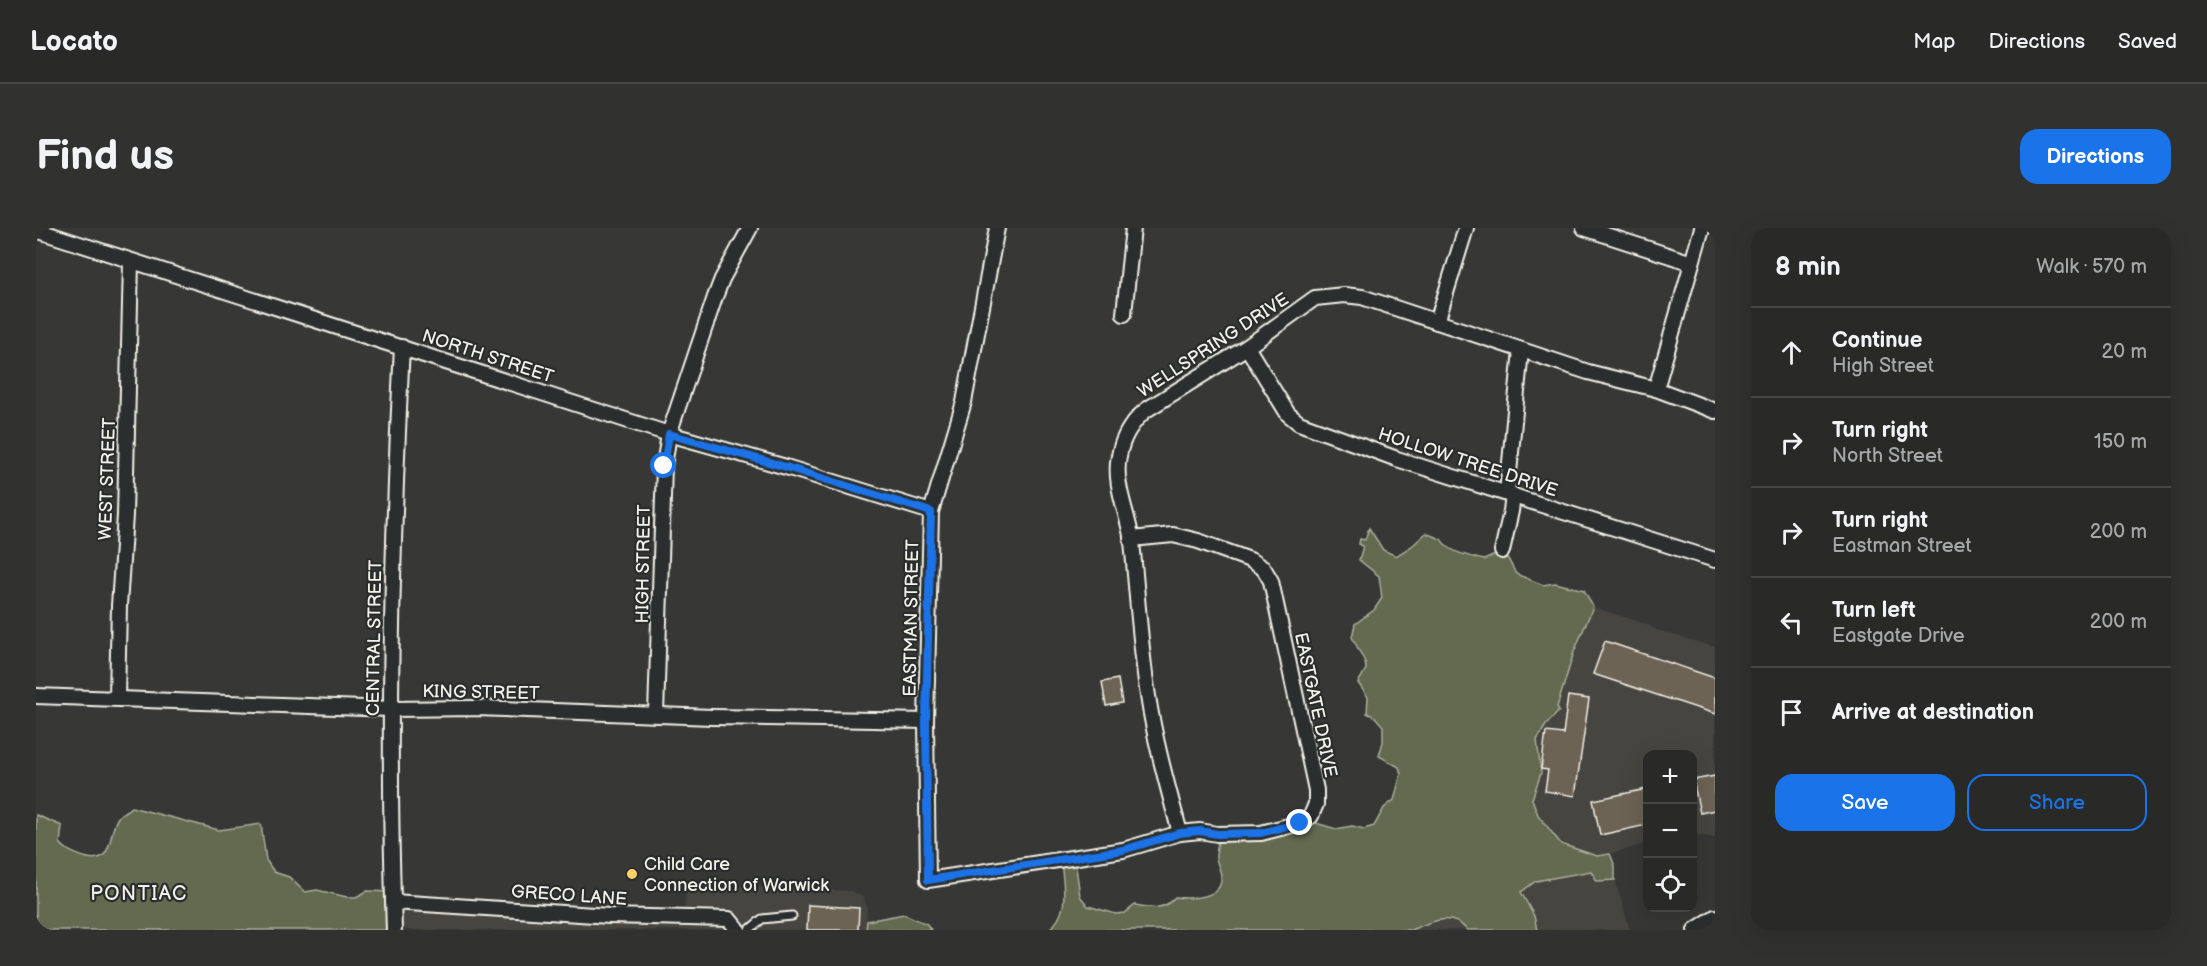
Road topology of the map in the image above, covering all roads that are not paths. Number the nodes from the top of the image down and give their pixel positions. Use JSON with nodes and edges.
{"nodes":[{"id":1,"x":733,"y":228,"type":"edge"},
{"id":2,"x":997,"y":228,"type":"edge"},
{"id":3,"x":1133,"y":228,"type":"edge"},
{"id":4,"x":1466,"y":228,"type":"edge"},
{"id":5,"x":1584,"y":228,"type":"edge"},
{"id":6,"x":1702,"y":228,"type":"edge"},
{"id":7,"x":36,"y":230,"type":"edge"},
{"id":8,"x":749,"y":230,"type":"edge"},
{"id":9,"x":131,"y":261,"type":"junction"},
{"id":10,"x":1692,"y":263,"type":"junction"},
{"id":11,"x":1124,"y":314,"type":"dead end"},
{"id":12,"x":1437,"y":322,"type":"junction"},
{"id":13,"x":402,"y":347,"type":"junction"},
{"id":14,"x":1247,"y":347,"type":"junction"},
{"id":15,"x":1521,"y":350,"type":"junction"},
{"id":16,"x":1656,"y":389,"type":"junction"},
{"id":17,"x":1715,"y":411,"type":"edge"},
{"id":18,"x":669,"y":434,"type":"junction"},
{"id":19,"x":1510,"y":494,"type":"junction"},
{"id":20,"x":931,"y":512,"type":"junction"},
{"id":21,"x":1131,"y":538,"type":"junction"},
{"id":22,"x":1502,"y":551,"type":"dead end"},
{"id":23,"x":1715,"y":560,"type":"edge"},
{"id":24,"x":36,"y":696,"type":"edge"},
{"id":25,"x":117,"y":698,"type":"junction"},
{"id":26,"x":391,"y":709,"type":"junction"},
{"id":27,"x":656,"y":714,"type":"junction"},
{"id":28,"x":926,"y":721,"type":"junction"},
{"id":29,"x":1180,"y":833,"type":"junction"},
{"id":30,"x":928,"y":880,"type":"joint"},
{"id":31,"x":393,"y":902,"type":"junction"},
{"id":32,"x":792,"y":916,"type":"dead end"},
{"id":33,"x":1715,"y":917,"type":"edge"},
{"id":34,"x":394,"y":930,"type":"edge"},
{"id":35,"x":738,"y":930,"type":"edge"},
{"id":36,"x":749,"y":930,"type":"edge"},
{"id":37,"x":1695,"y":930,"type":"edge"}],
"edges":[{"from":1,"to":8,"type":"street"},
{"from":2,"to":20,"type":"street","name":"EASTMAN STREET"},
{"from":3,"to":11,"type":"street"},
{"from":4,"to":12,"type":"street"},
{"from":5,"to":10,"type":"street"},
{"from":6,"to":10,"type":"street"},
{"from":7,"to":9,"type":"street","name":"NORTH STREET"},
{"from":8,"to":18,"type":"street","name":"HIGH STREET"},
{"from":9,"to":13,"type":"street","name":"NORTH STREET"},
{"from":9,"to":25,"type":"street","name":"WEST STREET"},
{"from":10,"to":16,"type":"street"},
{"from":12,"to":14,"type":"street","name":"WELLSPRING DRIVE"},
{"from":12,"to":15,"type":"street","name":"WELLSPRING DRIVE"},
{"from":13,"to":18,"type":"street","name":"NORTH STREET"},
{"from":13,"to":26,"type":"street","name":"CENTRAL STREET"},
{"from":14,"to":19,"type":"street","name":"HOLLOW TREE DRIVE"},
{"from":14,"to":21,"type":"street","name":"WELLSPRING DRIVE"},
{"from":15,"to":16,"type":"street","name":"WELLSPRING DRIVE"},
{"from":15,"to":19,"type":"street"},
{"from":16,"to":17,"type":"street","name":"WELLSPRING DRIVE"},
{"from":18,"to":20,"type":"street","name":"NORTH STREET"},
{"from":18,"to":27,"type":"street","name":"HIGH STREET"},
{"from":19,"to":22,"type":"street"},
{"from":19,"to":23,"type":"street","name":"HOLLOW TREE DRIVE"},
{"from":20,"to":28,"type":"street","name":"EASTMAN STREET"},
{"from":21,"to":29,"type":"street","name":"WELLSPRING DRIVE"},
{"from":21,"to":29,"type":"street","name":"EASTGATE DRIVE"},
{"from":24,"to":25,"type":"street","name":"KING STREET"},
{"from":25,"to":26,"type":"street","name":"KING STREET"},
{"from":26,"to":27,"type":"street","name":"KING STREET"},
{"from":26,"to":31,"type":"street","name":"CENTRAL STREET"},
{"from":27,"to":28,"type":"street","name":"KING STREET"},
{"from":28,"to":30,"type":"street","name":"EASTMAN STREET"},
{"from":29,"to":30,"type":"street","name":"EASTGATE DRIVE"},
{"from":31,"to":34,"type":"street","name":"CENTRAL STREET"},
{"from":31,"to":35,"type":"street","name":"GRECO LANE"},
{"from":32,"to":36,"type":"lane"},
{"from":33,"to":37,"type":"street"}]}
